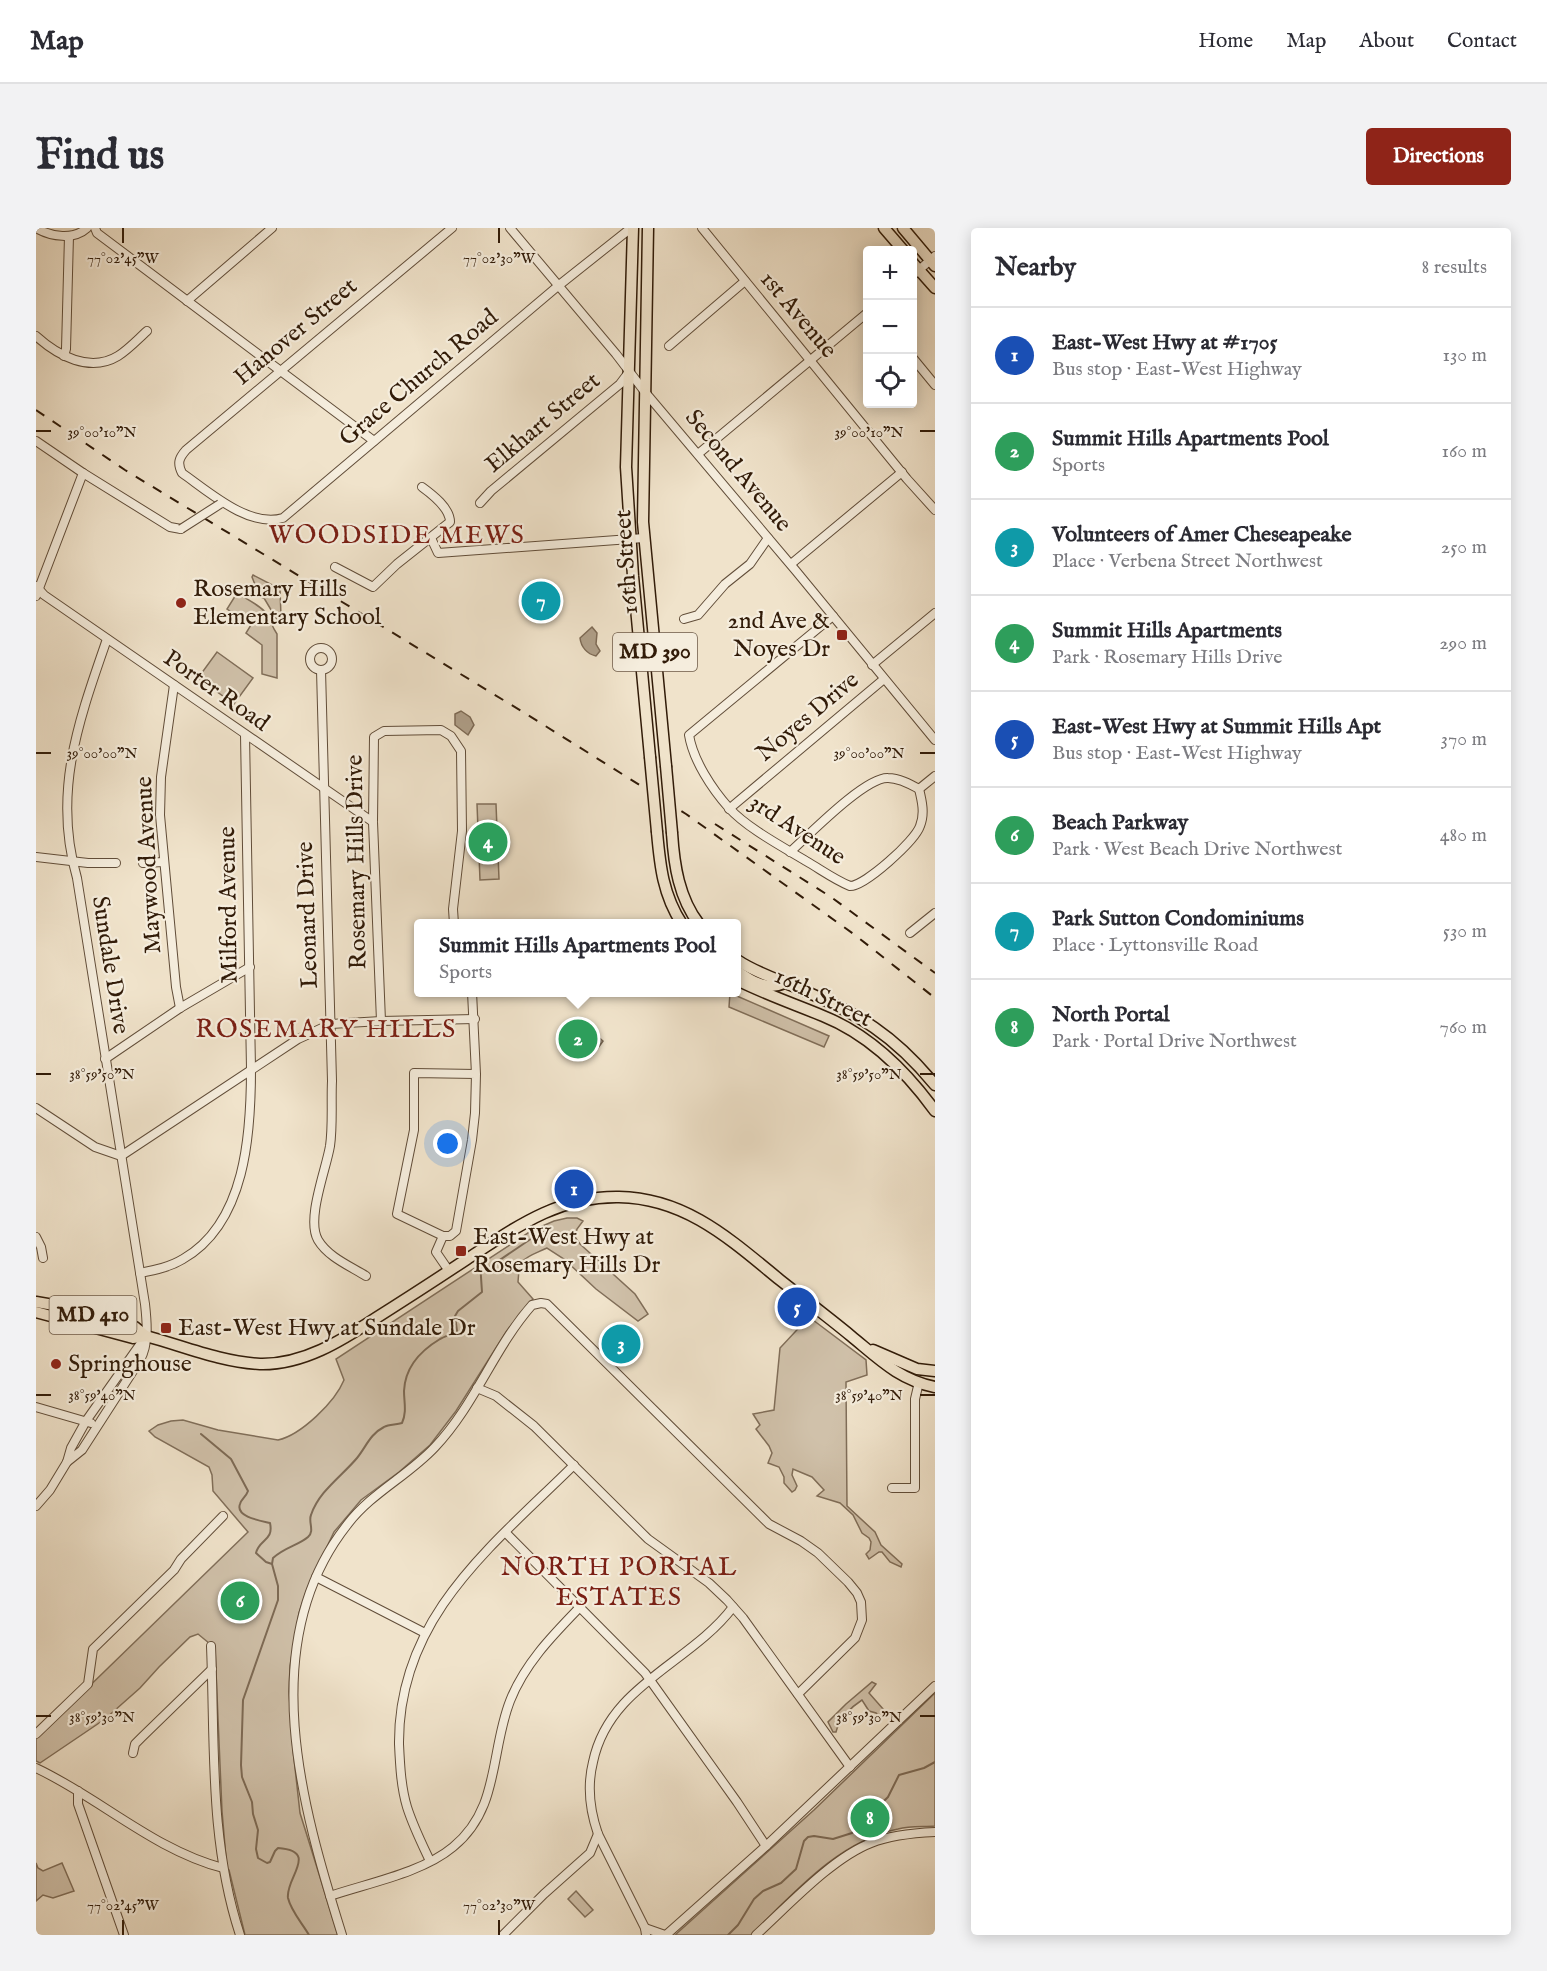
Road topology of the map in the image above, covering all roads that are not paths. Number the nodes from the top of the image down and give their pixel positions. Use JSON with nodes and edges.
{"nodes":[{"id":1,"x":36,"y":228,"type":"edge"},
{"id":2,"x":87,"y":228,"type":"edge"},
{"id":3,"x":95,"y":228,"type":"edge"},
{"id":4,"x":272,"y":228,"type":"edge"},
{"id":5,"x":452,"y":228,"type":"edge"},
{"id":6,"x":510,"y":228,"type":"edge"},
{"id":7,"x":632,"y":228,"type":"edge"},
{"id":8,"x":648,"y":228,"type":"edge"},
{"id":9,"x":702,"y":228,"type":"edge"},
{"id":10,"x":884,"y":228,"type":"edge"},
{"id":11,"x":903,"y":228,"type":"edge"},
{"id":12,"x":69,"y":236,"type":"junction"},
{"id":13,"x":900,"y":246,"type":"edge"},
{"id":14,"x":933,"y":261,"type":"edge"},
{"id":15,"x":917,"y":268,"type":"edge"},
{"id":16,"x":917,"y":271,"type":"edge"},
{"id":17,"x":745,"y":281,"type":"junction"},
{"id":18,"x":558,"y":286,"type":"junction"},
{"id":19,"x":935,"y":288,"type":"edge"},
{"id":20,"x":187,"y":300,"type":"junction"},
{"id":21,"x":863,"y":316,"type":"edge"},
{"id":22,"x":147,"y":331,"type":"dead end"},
{"id":23,"x":36,"y":336,"type":"edge"},
{"id":24,"x":669,"y":346,"type":"dead end"},
{"id":25,"x":64,"y":356,"type":"junction"},
{"id":26,"x":811,"y":362,"type":"junction"},
{"id":27,"x":917,"y":363,"type":"edge"},
{"id":28,"x":280,"y":370,"type":"junction"},
{"id":29,"x":630,"y":371,"type":"junction"},
{"id":30,"x":935,"y":385,"type":"edge"},
{"id":31,"x":645,"y":392,"type":"junction"},
{"id":32,"x":36,"y":441,"type":"edge"},
{"id":33,"x":374,"y":441,"type":"junction"},
{"id":34,"x":698,"y":454,"type":"junction"},
{"id":35,"x":902,"y":472,"type":"junction"},
{"id":36,"x":83,"y":473,"type":"junction"},
{"id":37,"x":182,"y":473,"type":"joint"},
{"id":38,"x":422,"y":487,"type":"dead end"},
{"id":39,"x":222,"y":503,"type":"junction"},
{"id":40,"x":480,"y":503,"type":"dead end"},
{"id":41,"x":935,"y":510,"type":"edge"},
{"id":42,"x":431,"y":538,"type":"junction"},
{"id":43,"x":644,"y":538,"type":"junction"},
{"id":44,"x":768,"y":538,"type":"junction"},
{"id":45,"x":630,"y":539,"type":"junction"},
{"id":46,"x":791,"y":564,"type":"junction"},
{"id":47,"x":335,"y":567,"type":"dead end"},
{"id":48,"x":37,"y":590,"type":"edge"},
{"id":49,"x":935,"y":613,"type":"edge"},
{"id":50,"x":833,"y":616,"type":"junction"},
{"id":51,"x":684,"y":619,"type":"dead end"},
{"id":52,"x":107,"y":639,"type":"junction"},
{"id":53,"x":872,"y":665,"type":"junction"},
{"id":54,"x":321,"y":670,"type":"dead end"},
{"id":55,"x":884,"y":679,"type":"junction"},
{"id":56,"x":174,"y":685,"type":"junction"},
{"id":57,"x":245,"y":735,"type":"junction"},
{"id":58,"x":935,"y":740,"type":"edge"},
{"id":59,"x":935,"y":776,"type":"edge"},
{"id":60,"x":324,"y":787,"type":"junction"},
{"id":61,"x":919,"y":789,"type":"junction"},
{"id":62,"x":729,"y":809,"type":"junction"},
{"id":63,"x":373,"y":822,"type":"junction"},
{"id":64,"x":790,"y":852,"type":"junction"},
{"id":65,"x":36,"y":857,"type":"edge"},
{"id":66,"x":72,"y":862,"type":"junction"},
{"id":67,"x":143,"y":862,"type":"dead end"},
{"id":68,"x":164,"y":862,"type":"junction"},
{"id":69,"x":116,"y":863,"type":"dead end"},
{"id":70,"x":935,"y":913,"type":"edge"},
{"id":71,"x":454,"y":919,"type":"edge"},
{"id":72,"x":679,"y":919,"type":"edge"},
{"id":73,"x":696,"y":919,"type":"edge"},
{"id":74,"x":910,"y":933,"type":"dead end"},
{"id":75,"x":741,"y":962,"type":"edge"},
{"id":76,"x":250,"y":967,"type":"junction"},
{"id":77,"x":741,"y":973,"type":"edge"},
{"id":78,"x":741,"y":982,"type":"edge"},
{"id":79,"x":784,"y":984,"type":"junction"},
{"id":80,"x":472,"y":997,"type":"edge"},
{"id":81,"x":180,"y":1008,"type":"junction"},
{"id":82,"x":475,"y":1019,"type":"junction"},
{"id":83,"x":381,"y":1021,"type":"junction"},
{"id":84,"x":331,"y":1024,"type":"junction"},
{"id":85,"x":840,"y":1024,"type":"junction"},
{"id":86,"x":105,"y":1059,"type":"junction"},
{"id":87,"x":251,"y":1069,"type":"junction"},
{"id":88,"x":476,"y":1074,"type":"junction"},
{"id":89,"x":935,"y":1084,"type":"edge"},
{"id":90,"x":36,"y":1108,"type":"edge"},
{"id":91,"x":935,"y":1111,"type":"edge"},
{"id":92,"x":121,"y":1156,"type":"junction"},
{"id":93,"x":443,"y":1236,"type":"junction"},
{"id":94,"x":36,"y":1237,"type":"edge"},
{"id":95,"x":43,"y":1258,"type":"dead end"},
{"id":96,"x":449,"y":1271,"type":"junction"},
{"id":97,"x":140,"y":1273,"type":"junction"},
{"id":98,"x":366,"y":1276,"type":"dead end"},
{"id":99,"x":36,"y":1302,"type":"edge"},
{"id":100,"x":36,"y":1312,"type":"edge"},
{"id":101,"x":146,"y":1336,"type":"junction"},
{"id":102,"x":862,"y":1345,"type":"junction"},
{"id":103,"x":935,"y":1370,"type":"edge"},
{"id":104,"x":919,"y":1382,"type":"junction"},
{"id":105,"x":935,"y":1387,"type":"edge"},
{"id":106,"x":477,"y":1388,"type":"junction"},
{"id":107,"x":36,"y":1407,"type":"edge"},
{"id":108,"x":86,"y":1421,"type":"junction"},
{"id":109,"x":97,"y":1426,"type":"junction"},
{"id":110,"x":68,"y":1462,"type":"junction"},
{"id":111,"x":574,"y":1465,"type":"junction"},
{"id":112,"x":892,"y":1488,"type":"dead end"},
{"id":113,"x":36,"y":1506,"type":"edge"},
{"id":114,"x":223,"y":1516,"type":"dead end"},
{"id":115,"x":506,"y":1533,"type":"junction"},
{"id":116,"x":316,"y":1577,"type":"junction"},
{"id":117,"x":581,"y":1606,"type":"junction"},
{"id":118,"x":733,"y":1606,"type":"junction"},
{"id":119,"x":425,"y":1633,"type":"junction"},
{"id":120,"x":211,"y":1646,"type":"dead end"},
{"id":121,"x":212,"y":1669,"type":"junction"},
{"id":122,"x":649,"y":1680,"type":"junction"},
{"id":123,"x":935,"y":1686,"type":"edge"},
{"id":124,"x":798,"y":1694,"type":"junction"},
{"id":125,"x":36,"y":1734,"type":"edge"},
{"id":126,"x":133,"y":1753,"type":"dead end"},
{"id":127,"x":850,"y":1767,"type":"junction"},
{"id":128,"x":36,"y":1768,"type":"edge"},
{"id":129,"x":78,"y":1791,"type":"junction"},
{"id":130,"x":935,"y":1832,"type":"edge"},
{"id":131,"x":598,"y":1834,"type":"junction"},
{"id":132,"x":766,"y":1846,"type":"junction"},
{"id":133,"x":590,"y":1852,"type":"junction"},
{"id":134,"x":608,"y":1854,"type":"junction"},
{"id":135,"x":430,"y":1862,"type":"junction"},
{"id":136,"x":223,"y":1868,"type":"junction"},
{"id":137,"x":330,"y":1896,"type":"junction"},
{"id":138,"x":646,"y":1931,"type":"edge"},
{"id":139,"x":124,"y":1935,"type":"edge"},
{"id":140,"x":240,"y":1935,"type":"edge"},
{"id":141,"x":342,"y":1935,"type":"edge"},
{"id":142,"x":503,"y":1935,"type":"edge"},
{"id":143,"x":666,"y":1935,"type":"edge"},
{"id":144,"x":756,"y":1935,"type":"edge"}],
"edges":[{"from":1,"to":12,"type":"street"},
{"from":2,"to":12,"type":"street"},
{"from":3,"to":20,"type":"street"},
{"from":4,"to":20,"type":"street"},
{"from":5,"to":28,"type":"street","name":"Hanover Street"},
{"from":6,"to":18,"type":"street","name":"Second Avenue"},
{"from":7,"to":18,"type":"street","name":"Grace Church Road"},
{"from":7,"to":29,"type":"main road","name":"16th Street","number":"MD 390"},
{"from":8,"to":31,"type":"main road","name":"16th Street","number":"MD 390"},
{"from":9,"to":17,"type":"street","name":"1st Avenue"},
{"from":10,"to":13,"type":"main road"},
{"from":11,"to":14,"type":"main road"},
{"from":12,"to":25,"type":"street"},
{"from":14,"to":15,"type":"street"},
{"from":16,"to":19,"type":"main road"},
{"from":17,"to":24,"type":"street"},
{"from":17,"to":26,"type":"street","name":"1st Avenue"},
{"from":18,"to":29,"type":"street","name":"Second Avenue"},
{"from":18,"to":33,"type":"street","name":"Grace Church Road"},
{"from":20,"to":28,"type":"street"},
{"from":21,"to":26,"type":"street"},
{"from":22,"to":25,"type":"street"},
{"from":23,"to":25,"type":"street"},
{"from":26,"to":34,"type":"street"},
{"from":26,"to":35,"type":"street","name":"1st Avenue"},
{"from":27,"to":30,"type":"street"},
{"from":28,"to":33,"type":"street"},
{"from":28,"to":37,"type":"street","name":"Hanover Street"},
{"from":29,"to":31,"type":"street","name":"Second Avenue"},
{"from":29,"to":40,"type":"street","name":"Elkhart Street"},
{"from":29,"to":45,"type":"main road","name":"16th Street","number":"MD 390"},
{"from":31,"to":34,"type":"street","name":"Second Avenue"},
{"from":31,"to":43,"type":"main road","name":"16th Street","number":"MD 390"},
{"from":32,"to":36,"type":"street"},
{"from":33,"to":39,"type":"street","name":"Grace Church Road"},
{"from":34,"to":44,"type":"street","name":"Second Avenue"},
{"from":35,"to":41,"type":"street","name":"1st Avenue"},
{"from":35,"to":46,"type":"street"},
{"from":36,"to":39,"type":"street","bridge":true},
{"from":36,"to":48,"type":"street"},
{"from":37,"to":39,"type":"street","name":"Grace Church Road"},
{"from":38,"to":42,"type":"street"},
{"from":42,"to":45,"type":"street"},
{"from":42,"to":47,"type":"street"},
{"from":43,"to":45,"type":"street"},
{"from":43,"to":73,"type":"main road","name":"16th Street","number":"MD 390","bridge":true},
{"from":44,"to":46,"type":"street","name":"Second Avenue"},
{"from":44,"to":51,"type":"street"},
{"from":45,"to":72,"type":"main road","name":"16th Street","number":"MD 390","bridge":true},
{"from":46,"to":50,"type":"street","name":"Second Avenue"},
{"from":48,"to":52,"type":"street","name":"Porter Road"},
{"from":49,"to":53,"type":"street","name":"Noyes Drive"},
{"from":50,"to":53,"type":"street","name":"Second Avenue"},
{"from":50,"to":62,"type":"street","name":"3rd Avenue"},
{"from":52,"to":56,"type":"street","name":"Porter Road"},
{"from":52,"to":66,"type":"street","name":"Sundale Drive"},
{"from":53,"to":55,"type":"street","name":"Second Avenue"},
{"from":54,"to":60,"type":"street","name":"Leonard Drive"},
{"from":55,"to":58,"type":"street","name":"Second Avenue"},
{"from":55,"to":62,"type":"street","name":"Noyes Drive"},
{"from":56,"to":57,"type":"street","name":"Porter Road"},
{"from":56,"to":68,"type":"street","name":"Maywood Avenue"},
{"from":57,"to":60,"type":"street","name":"Porter Road"},
{"from":57,"to":76,"type":"street","name":"Milford Avenue"},
{"from":59,"to":61,"type":"street"},
{"from":60,"to":63,"type":"street","name":"Porter Road"},
{"from":60,"to":84,"type":"street","name":"Leonard Drive"},
{"from":61,"to":64,"type":"street"},
{"from":61,"to":64,"type":"street","name":"3rd Avenue"},
{"from":62,"to":64,"type":"street","name":"3rd Avenue"},
{"from":63,"to":71,"type":"street","name":"Rosemary Hills Drive"},
{"from":63,"to":83,"type":"street","name":"Rosemary Hills Drive"},
{"from":65,"to":66,"type":"street"},
{"from":66,"to":69,"type":"street"},
{"from":66,"to":86,"type":"street","name":"Sundale Drive"},
{"from":67,"to":68,"type":"street"},
{"from":68,"to":81,"type":"street","name":"Maywood Avenue"},
{"from":70,"to":74,"type":"street"},
{"from":75,"to":79,"type":"main road","name":"16th Street"},
{"from":76,"to":81,"type":"street"},
{"from":76,"to":87,"type":"street","name":"Milford Avenue"},
{"from":77,"to":79,"type":"main road"},
{"from":78,"to":85,"type":"main road","name":"16th Street"},
{"from":79,"to":85,"type":"main road"},
{"from":79,"to":89,"type":"main road","name":"16th Street"},
{"from":80,"to":82,"type":"street"},
{"from":81,"to":86,"type":"street"},
{"from":82,"to":83,"type":"street"},
{"from":82,"to":88,"type":"street"},
{"from":83,"to":84,"type":"street"},
{"from":84,"to":87,"type":"street"},
{"from":84,"to":98,"type":"street","name":"Leonard Drive"},
{"from":85,"to":91,"type":"main road","name":"16th Street"},
{"from":86,"to":92,"type":"street","name":"Sundale Drive"},
{"from":87,"to":92,"type":"street"},
{"from":87,"to":97,"type":"street","name":"Milford Avenue"},
{"from":88,"to":93,"type":"street"},
{"from":88,"to":93,"type":"street"},
{"from":90,"to":92,"type":"street"},
{"from":92,"to":97,"type":"street","name":"Sundale Drive"},
{"from":93,"to":96,"type":"street"},
{"from":94,"to":95,"type":"street"},
{"from":96,"to":101,"type":"main road","number":"MD 410"},
{"from":96,"to":102,"type":"main road","number":"MD 410"},
{"from":97,"to":101,"type":"street","name":"Sundale Drive"},
{"from":99,"to":101,"type":"main road","number":"MD 410"},
{"from":100,"to":101,"type":"main road","number":"MD 410"},
{"from":101,"to":108,"type":"street"},
{"from":101,"to":109,"type":"street"},
{"from":102,"to":103,"type":"main road","number":"MD 410"},
{"from":102,"to":104,"type":"main road","number":"MD 410"},
{"from":104,"to":105,"type":"main road","number":"MD 410"},
{"from":104,"to":112,"type":"street"},
{"from":106,"to":111,"type":"street"},
{"from":106,"to":116,"type":"street"},
{"from":106,"to":124,"type":"street"},
{"from":107,"to":108,"type":"street"},
{"from":108,"to":109,"type":"street"},
{"from":108,"to":110,"type":"street"},
{"from":109,"to":110,"type":"street"},
{"from":110,"to":113,"type":"street"},
{"from":111,"to":115,"type":"street"},
{"from":111,"to":118,"type":"street"},
{"from":114,"to":125,"type":"street"},
{"from":115,"to":117,"type":"street"},
{"from":115,"to":119,"type":"street"},
{"from":116,"to":119,"type":"street"},
{"from":116,"to":137,"type":"street"},
{"from":117,"to":122,"type":"street"},
{"from":117,"to":135,"type":"street"},
{"from":118,"to":122,"type":"street"},
{"from":118,"to":124,"type":"street"},
{"from":119,"to":135,"type":"street"},
{"from":120,"to":121,"type":"street"},
{"from":121,"to":126,"type":"street"},
{"from":121,"to":136,"type":"street"},
{"from":122,"to":131,"type":"street"},
{"from":122,"to":132,"type":"street"},
{"from":123,"to":127,"type":"street"},
{"from":124,"to":127,"type":"street"},
{"from":127,"to":132,"type":"street"},
{"from":128,"to":129,"type":"street"},
{"from":129,"to":136,"type":"street"},
{"from":129,"to":139,"type":"street"},
{"from":130,"to":144,"type":"street"},
{"from":131,"to":133,"type":"street"},
{"from":131,"to":134,"type":"street"},
{"from":132,"to":143,"type":"street"},
{"from":133,"to":134,"type":"street"},
{"from":133,"to":142,"type":"street"},
{"from":134,"to":138,"type":"street"},
{"from":135,"to":137,"type":"street"},
{"from":136,"to":140,"type":"street"},
{"from":137,"to":141,"type":"street"},
{"from":138,"to":143,"type":"street"}]}
